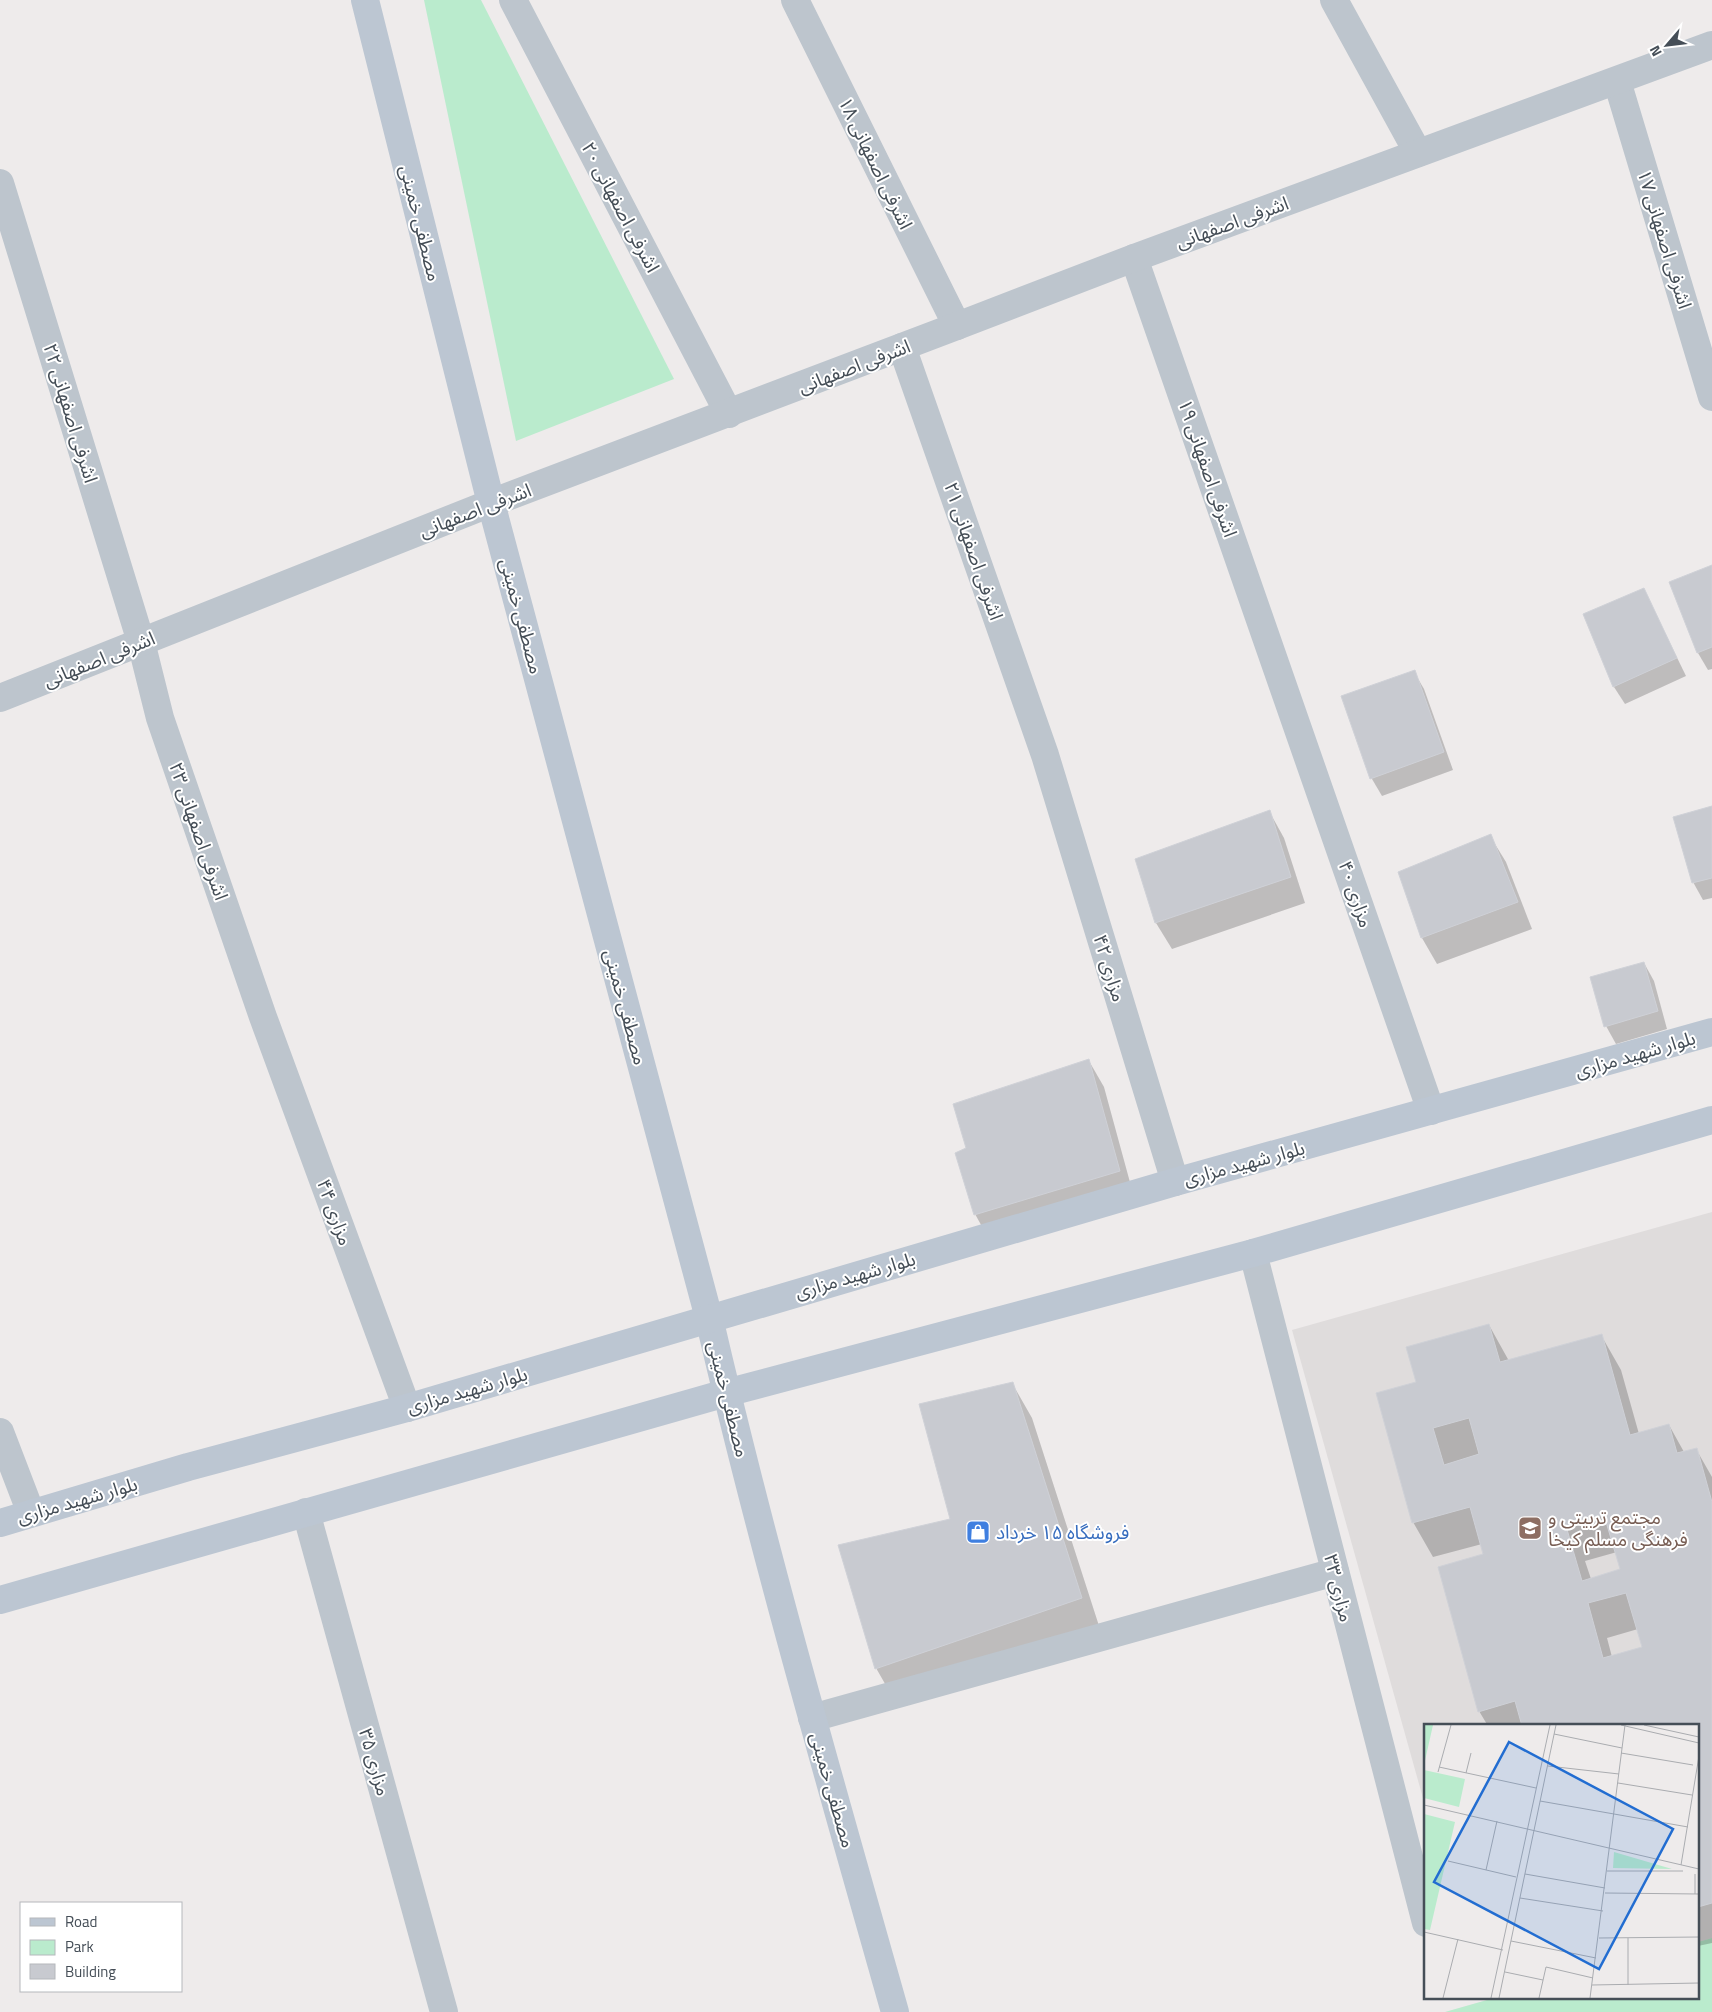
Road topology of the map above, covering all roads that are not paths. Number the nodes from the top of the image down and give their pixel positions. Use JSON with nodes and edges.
{"nodes":[{"id":1,"x":365,"y":0,"type":"edge"},
{"id":2,"x":514,"y":0,"type":"edge"},
{"id":3,"x":795,"y":0,"type":"edge"},
{"id":4,"x":1334,"y":0,"type":"edge"},
{"id":5,"x":1712,"y":45,"type":"edge"},
{"id":6,"x":1617,"y":81,"type":"junction"},
{"id":7,"x":1418,"y":153,"type":"junction"},
{"id":8,"x":0,"y":183,"type":"edge"},
{"id":9,"x":1134,"y":258,"type":"junction"},
{"id":10,"x":957,"y":326,"type":"junction"},
{"id":11,"x":902,"y":347,"type":"junction"},
{"id":12,"x":1712,"y":397,"type":"edge"},
{"id":13,"x":729,"y":414,"type":"junction"},
{"id":14,"x":492,"y":503,"type":"junction"},
{"id":15,"x":142,"y":642,"type":"junction"},
{"id":16,"x":1281,"y":678,"type":"joint"},
{"id":17,"x":0,"y":698,"type":"edge"},
{"id":18,"x":1045,"y":755,"type":"joint"},
{"id":19,"x":263,"y":1017,"type":"joint"},
{"id":20,"x":1712,"y":1032,"type":"edge"},
{"id":21,"x":1431,"y":1111,"type":"junction"},
{"id":22,"x":1712,"y":1120,"type":"edge"},
{"id":23,"x":1176,"y":1182,"type":"junction"},
{"id":24,"x":1253,"y":1254,"type":"junction"},
{"id":25,"x":709,"y":1318,"type":"junction"},
{"id":26,"x":726,"y":1393,"type":"junction"},
{"id":27,"x":407,"y":1408,"type":"junction"},
{"id":28,"x":0,"y":1432,"type":"edge"},
{"id":29,"x":306,"y":1512,"type":"junction"},
{"id":30,"x":31,"y":1513,"type":"junction"},
{"id":31,"x":0,"y":1523,"type":"edge"},
{"id":32,"x":1335,"y":1572,"type":"junction"},
{"id":33,"x":0,"y":1600,"type":"edge"},
{"id":34,"x":812,"y":1718,"type":"junction"},
{"id":35,"x":1424,"y":1915,"type":"edge"},
{"id":36,"x":444,"y":2012,"type":"edge"},
{"id":37,"x":895,"y":2012,"type":"edge"}],
"edges":[{"from":1,"to":14,"type":"main road","name":"مصطفی خمینی"},
{"from":2,"to":13,"type":"street","name":"اشرفی اصفهانی ۲۰"},
{"from":3,"to":10,"type":"street","name":"اشرفی اصفهانی ۱۸"},
{"from":4,"to":7,"type":"street"},
{"from":5,"to":6,"type":"street","name":"اشرفی اصفهانی"},
{"from":6,"to":7,"type":"street","name":"اشرفی اصفهانی"},
{"from":6,"to":12,"type":"street","name":"اشرفی اصفهانی ۱۷"},
{"from":7,"to":9,"type":"street","name":"اشرفی اصفهانی"},
{"from":8,"to":15,"type":"street","name":"اشرفی اصفهانی ۲۲"},
{"from":9,"to":10,"type":"street","name":"اشرفی اصفهانی"},
{"from":9,"to":16,"type":"street","name":"اشرفی اصفهانی ۱۹"},
{"from":10,"to":11,"type":"street","name":"اشرفی اصفهانی"},
{"from":11,"to":13,"type":"street","name":"اشرفی اصفهانی"},
{"from":11,"to":18,"type":"street","name":"اشرفی اصفهانی ۲۱"},
{"from":13,"to":14,"type":"street","name":"اشرفی اصفهانی"},
{"from":14,"to":15,"type":"street","name":"اشرفی اصفهانی"},
{"from":14,"to":25,"type":"main road","name":"مصطفی خمینی"},
{"from":15,"to":17,"type":"street","name":"اشرفی اصفهانی"},
{"from":15,"to":19,"type":"street","name":"اشرفی اصفهانی ۲۳"},
{"from":16,"to":21,"type":"street","name":"مزاری ۴۰"},
{"from":18,"to":23,"type":"street","name":"مزاری ۴۲"},
{"from":19,"to":27,"type":"street","name":"مزاری ۴۴"},
{"from":20,"to":21,"type":"main road","name":"بلوار شهید مزاری"},
{"from":21,"to":23,"type":"main road","name":"بلوار شهید مزاری"},
{"from":22,"to":24,"type":"main road"},
{"from":23,"to":25,"type":"main road","name":"بلوار شهید مزاری"},
{"from":24,"to":26,"type":"main road"},
{"from":24,"to":32,"type":"street","name":"مزاری ۳۳"},
{"from":25,"to":26,"type":"main road","name":"مصطفی خمینی"},
{"from":25,"to":27,"type":"main road","name":"بلوار شهید مزاری"},
{"from":26,"to":29,"type":"main road"},
{"from":26,"to":34,"type":"main road","name":"مصطفی خمینی"},
{"from":27,"to":30,"type":"main road","name":"بلوار شهید مزاری"},
{"from":28,"to":30,"type":"street"},
{"from":29,"to":33,"type":"main road"},
{"from":29,"to":36,"type":"street","name":"مزاری ۳۵"},
{"from":30,"to":31,"type":"main road","name":"بلوار شهید مزاری"},
{"from":32,"to":34,"type":"street"},
{"from":32,"to":35,"type":"street","name":"مزاری ۳۳"},
{"from":34,"to":37,"type":"main road","name":"مصطفی خمینی"}]}
